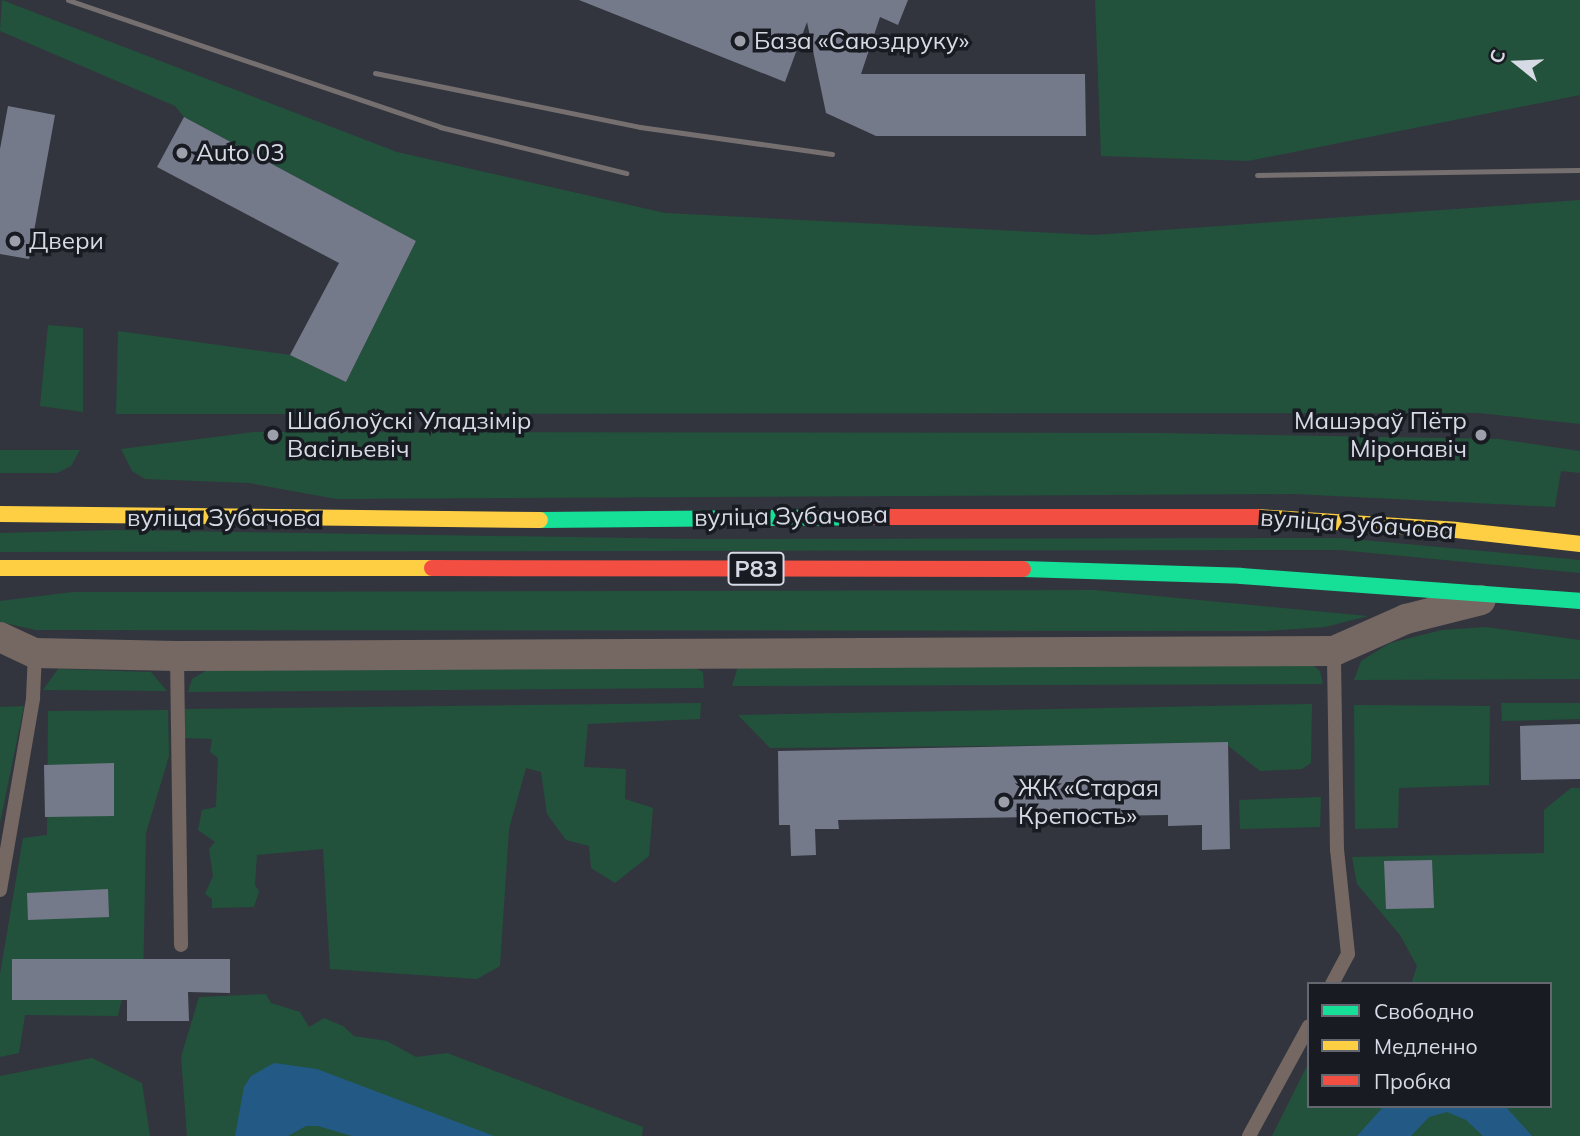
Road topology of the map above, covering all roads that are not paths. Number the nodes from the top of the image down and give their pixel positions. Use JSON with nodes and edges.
{"nodes":[{"id":1,"x":0,"y":514,"type":"edge"},
{"id":2,"x":1580,"y":544,"type":"edge"},
{"id":3,"x":0,"y":568,"type":"edge"},
{"id":4,"x":1512,"y":593,"type":"junction"},
{"id":5,"x":1580,"y":601,"type":"edge"},
{"id":6,"x":0,"y":637,"type":"edge"},
{"id":7,"x":1334,"y":651,"type":"junction"},
{"id":8,"x":35,"y":653,"type":"junction"},
{"id":9,"x":177,"y":656,"type":"junction"},
{"id":10,"x":2,"y":870,"type":"edge"},
{"id":11,"x":0,"y":890,"type":"edge"},
{"id":12,"x":181,"y":945,"type":"dead end"},
{"id":13,"x":1333,"y":982,"type":"edge"},
{"id":14,"x":1307,"y":1030,"type":"edge"},
{"id":15,"x":1249,"y":1136,"type":"edge"}],
"edges":[{"from":1,"to":2,"type":"highway","name":"вуліца Зубачова","number":"Р83"},
{"from":3,"to":4,"type":"highway","name":"вуліца Зубачова","number":"Р83"},
{"from":4,"to":5,"type":"highway","name":"вуліца Зубачова","number":"Р83"},
{"from":4,"to":7,"type":"street","name":"вуліца Зубачова"},
{"from":6,"to":8,"type":"street"},
{"from":7,"to":9,"type":"street"},
{"from":7,"to":13,"type":"lane"},
{"from":8,"to":9,"type":"street"},
{"from":8,"to":10,"type":"lane"},
{"from":9,"to":12,"type":"lane"},
{"from":10,"to":11,"type":"lane"},
{"from":14,"to":15,"type":"lane"}]}
